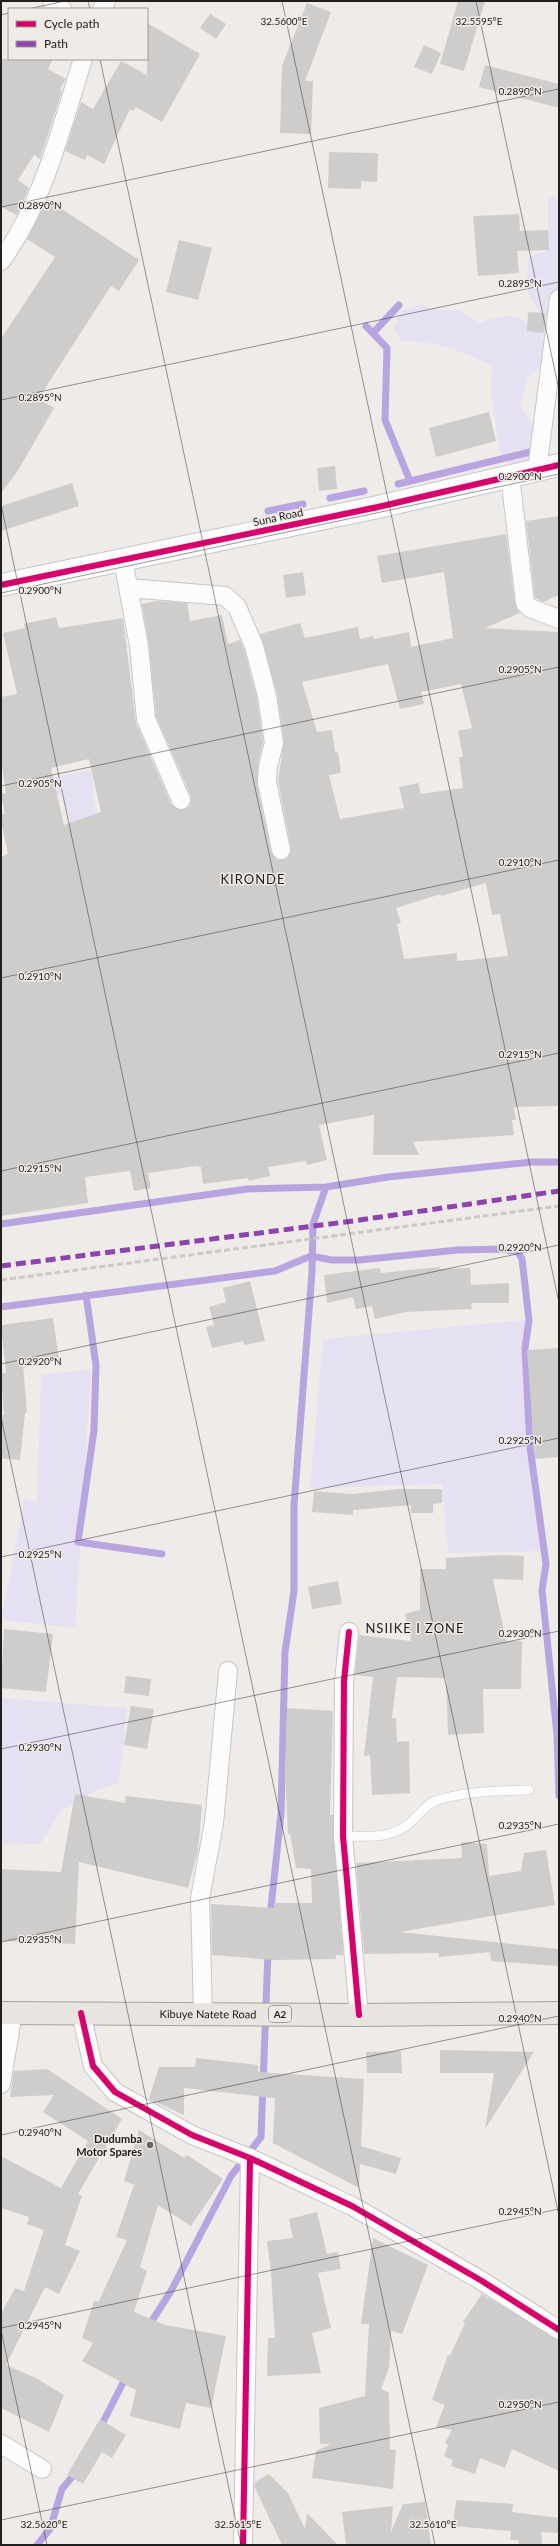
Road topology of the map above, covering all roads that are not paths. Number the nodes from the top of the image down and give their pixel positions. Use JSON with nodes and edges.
{"nodes":[{"id":1,"x":52,"y":1,"type":"edge"},
{"id":2,"x":61,"y":8,"type":"edge"},
{"id":3,"x":83,"y":60,"type":"edge"},
{"id":4,"x":1,"y":261,"type":"edge"},
{"id":5,"x":559,"y":299,"type":"edge"},
{"id":6,"x":559,"y":465,"type":"edge"},
{"id":7,"x":537,"y":470,"type":"junction"},
{"id":8,"x":510,"y":476,"type":"junction"},
{"id":9,"x":124,"y":560,"type":"junction"},
{"id":10,"x":1,"y":585,"type":"edge"},
{"id":11,"x":129,"y":588,"type":"junction"},
{"id":12,"x":559,"y":619,"type":"edge"},
{"id":13,"x":181,"y":800,"type":"dead end"},
{"id":14,"x":281,"y":850,"type":"dead end"},
{"id":15,"x":349,"y":1632,"type":"dead end"},
{"id":16,"x":228,"y":1671,"type":"dead end"},
{"id":17,"x":529,"y":1790,"type":"dead end"},
{"id":18,"x":343,"y":1836,"type":"junction"},
{"id":19,"x":559,"y":2012,"type":"edge"},
{"id":20,"x":7,"y":2013,"type":"edge"},
{"id":21,"x":81,"y":2013,"type":"junction"},
{"id":22,"x":202,"y":2013,"type":"junction"},
{"id":23,"x":359,"y":2015,"type":"junction"},
{"id":24,"x":1,"y":2084,"type":"edge"},
{"id":25,"x":250,"y":2158,"type":"junction"},
{"id":26,"x":559,"y":2330,"type":"edge"},
{"id":27,"x":1,"y":2444,"type":"edge"},
{"id":28,"x":42,"y":2469,"type":"dead end"},
{"id":29,"x":243,"y":2545,"type":"edge"}],
"edges":[{"from":1,"to":2,"type":"street"},
{"from":3,"to":4,"type":"street"},
{"from":5,"to":7,"type":"street"},
{"from":6,"to":7,"type":"street","name":"Suna Road"},
{"from":7,"to":8,"type":"street","name":"Suna Road"},
{"from":8,"to":9,"type":"street","name":"Suna Road"},
{"from":8,"to":12,"type":"street"},
{"from":9,"to":10,"type":"street","name":"Suna Road"},
{"from":9,"to":11,"type":"street"},
{"from":11,"to":13,"type":"street"},
{"from":11,"to":14,"type":"street"},
{"from":15,"to":18,"type":"street"},
{"from":16,"to":22,"type":"street"},
{"from":17,"to":18,"type":"lane"},
{"from":18,"to":23,"type":"street"},
{"from":19,"to":23,"type":"main road","name":"Kibuye Natete Road","number":"A2"},
{"from":20,"to":21,"type":"main road","name":"Kibuye Natete Road","number":"A2"},
{"from":20,"to":24,"type":"street"},
{"from":21,"to":22,"type":"main road","name":"Kibuye Natete Road","number":"A2"},
{"from":21,"to":25,"type":"street"},
{"from":22,"to":23,"type":"main road","name":"Kibuye Natete Road","number":"A2"},
{"from":25,"to":26,"type":"street"},
{"from":25,"to":29,"type":"street"},
{"from":27,"to":28,"type":"street"}]}
